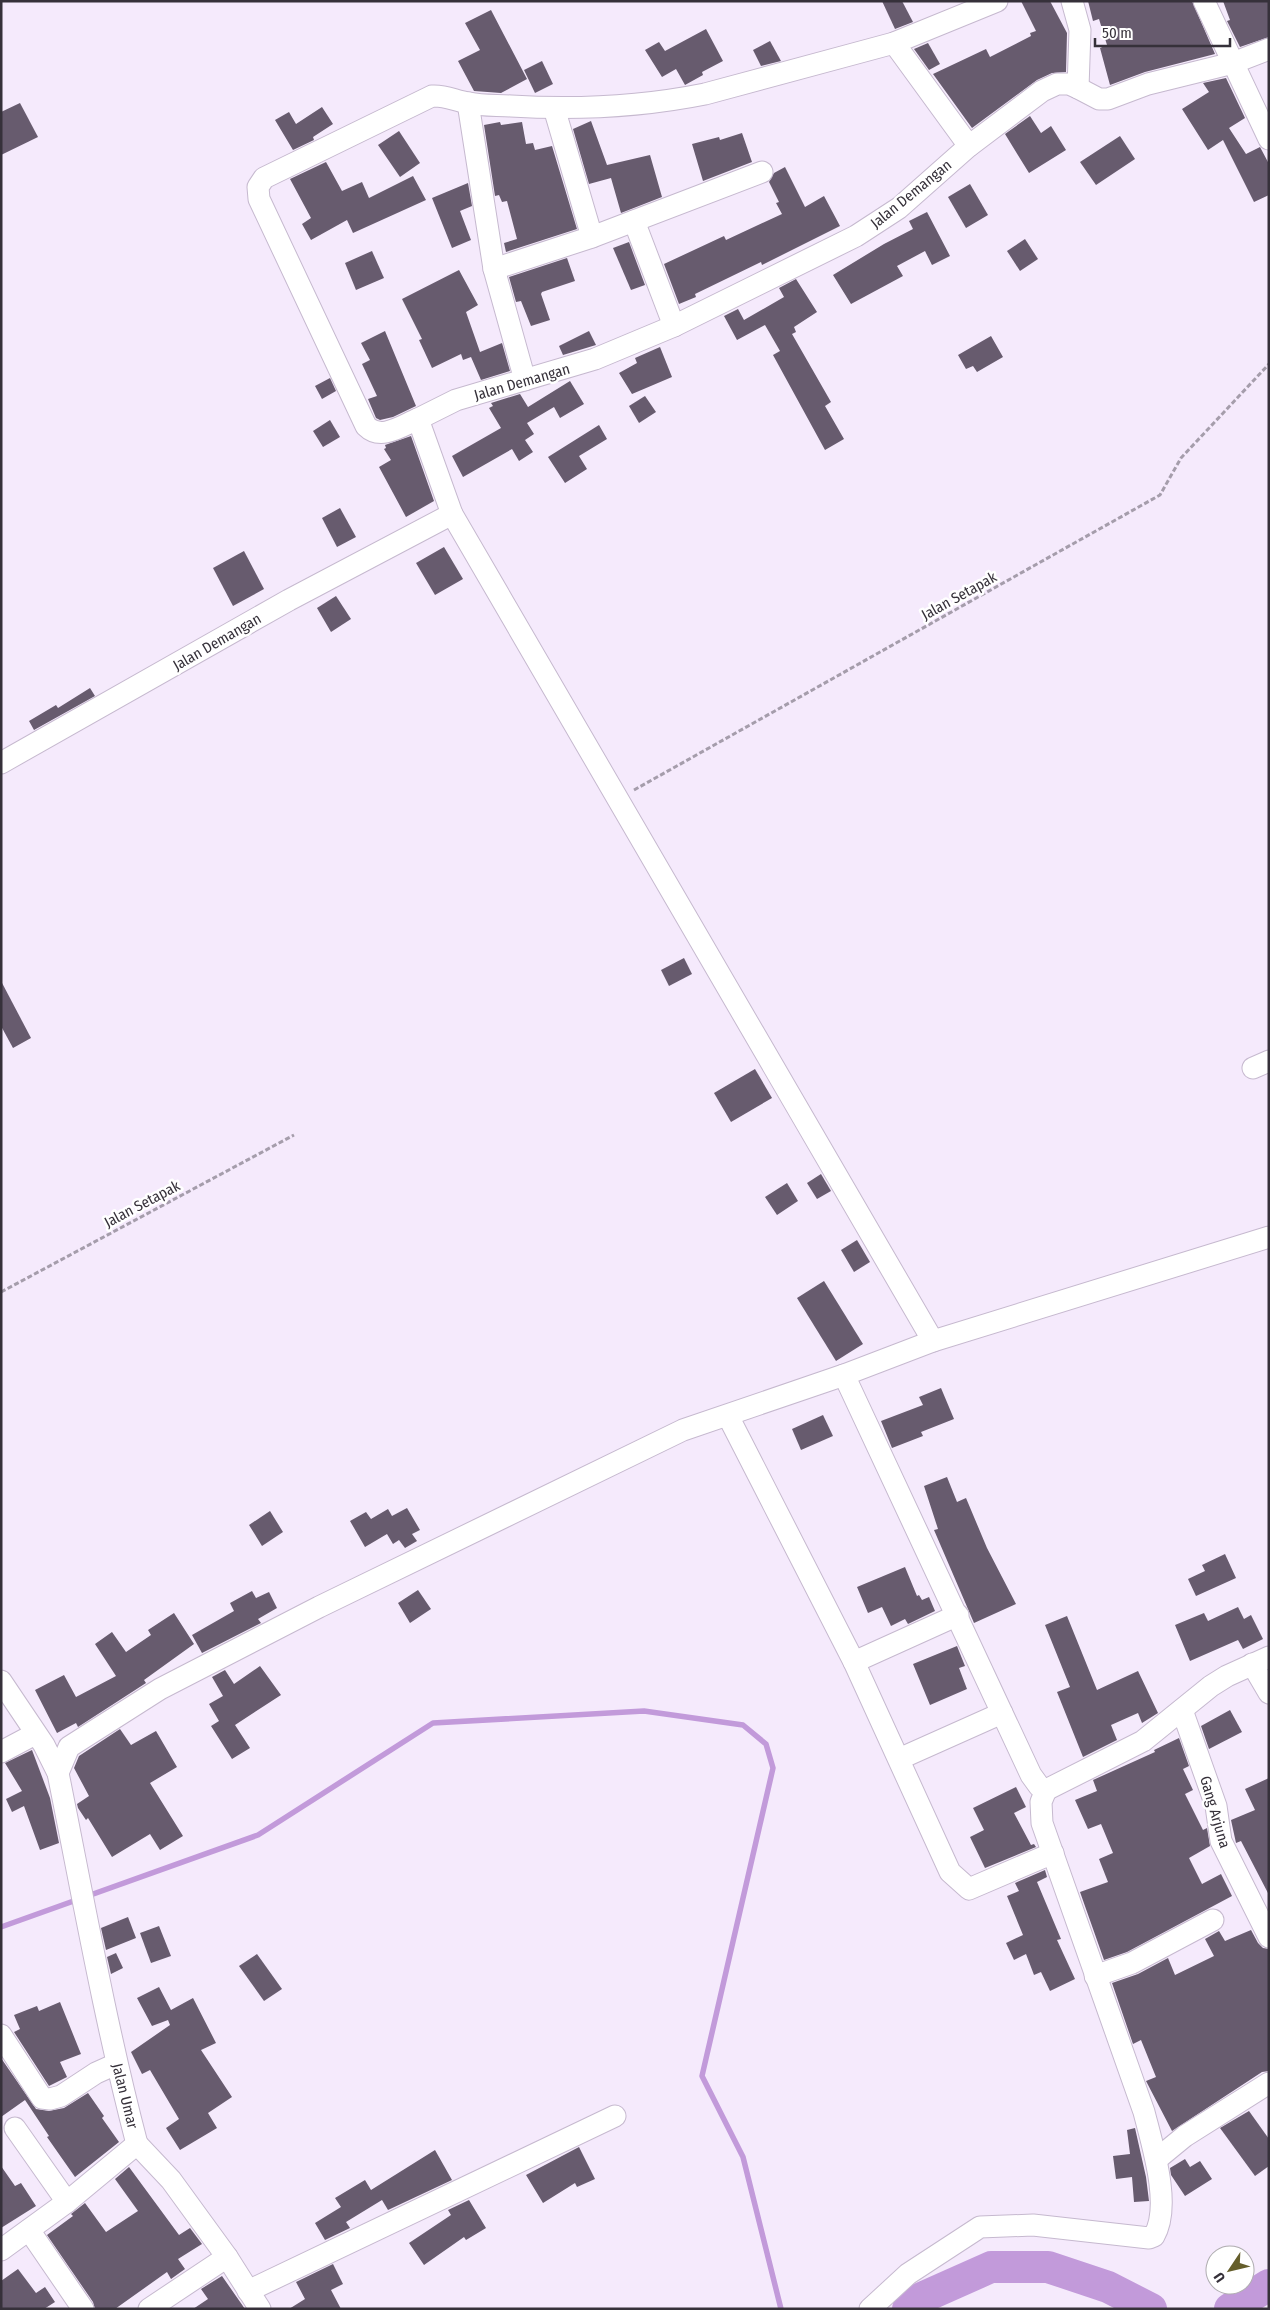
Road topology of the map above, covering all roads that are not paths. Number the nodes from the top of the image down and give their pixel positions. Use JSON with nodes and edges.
{"nodes":[{"id":1,"x":997,"y":1,"type":"edge"},
{"id":2,"x":1072,"y":1,"type":"edge"},
{"id":3,"x":1204,"y":1,"type":"edge"},
{"id":4,"x":894,"y":43,"type":"junction"},
{"id":5,"x":1269,"y":49,"type":"edge"},
{"id":6,"x":1234,"y":63,"type":"junction"},
{"id":7,"x":1078,"y":88,"type":"junction"},
{"id":8,"x":468,"y":103,"type":"junction"},
{"id":9,"x":554,"y":108,"type":"junction"},
{"id":10,"x":1269,"y":139,"type":"edge"},
{"id":11,"x":969,"y":146,"type":"junction"},
{"id":12,"x":762,"y":172,"type":"dead end"},
{"id":13,"x":634,"y":221,"type":"junction"},
{"id":14,"x":592,"y":237,"type":"junction"},
{"id":15,"x":494,"y":269,"type":"junction"},
{"id":16,"x":674,"y":326,"type":"junction"},
{"id":17,"x":525,"y":380,"type":"junction"},
{"id":18,"x":418,"y":419,"type":"junction"},
{"id":19,"x":452,"y":514,"type":"junction"},
{"id":20,"x":1,"y":763,"type":"edge"},
{"id":21,"x":1269,"y":1237,"type":"edge"},
{"id":22,"x":933,"y":1341,"type":"junction"},
{"id":23,"x":844,"y":1375,"type":"junction"},
{"id":24,"x":728,"y":1416,"type":"junction"},
{"id":25,"x":958,"y":1616,"type":"junction"},
{"id":26,"x":1260,"y":1660,"type":"edge"},
{"id":27,"x":854,"y":1662,"type":"junction"},
{"id":28,"x":1,"y":1681,"type":"edge"},
{"id":29,"x":1269,"y":1693,"type":"edge"},
{"id":30,"x":1182,"y":1710,"type":"junction"},
{"id":31,"x":1002,"y":1713,"type":"junction"},
{"id":32,"x":40,"y":1739,"type":"junction"},
{"id":33,"x":69,"y":1747,"type":"junction"},
{"id":34,"x":1,"y":1752,"type":"edge"},
{"id":35,"x":899,"y":1759,"type":"junction"},
{"id":36,"x":58,"y":1773,"type":"junction"},
{"id":37,"x":1046,"y":1790,"type":"junction"},
{"id":38,"x":1053,"y":1853,"type":"junction"},
{"id":39,"x":1213,"y":1920,"type":"dead end"},
{"id":40,"x":1269,"y":1937,"type":"edge"},
{"id":41,"x":1095,"y":1976,"type":"junction"},
{"id":42,"x":1,"y":2035,"type":"edge"},
{"id":43,"x":116,"y":2064,"type":"junction"},
{"id":44,"x":1269,"y":2083,"type":"edge"},
{"id":45,"x":615,"y":2116,"type":"dead end"},
{"id":46,"x":15,"y":2128,"type":"dead end"},
{"id":47,"x":137,"y":2144,"type":"junction"},
{"id":48,"x":1156,"y":2159,"type":"junction"},
{"id":49,"x":67,"y":2202,"type":"junction"},
{"id":50,"x":29,"y":2230,"type":"junction"},
{"id":51,"x":2,"y":2247,"type":"edge"},
{"id":52,"x":227,"y":2257,"type":"junction"},
{"id":53,"x":248,"y":2291,"type":"junction"},
{"id":54,"x":83,"y":2309,"type":"edge"},
{"id":55,"x":149,"y":2309,"type":"edge"},
{"id":56,"x":260,"y":2309,"type":"edge"},
{"id":57,"x":870,"y":2309,"type":"edge"}],
"edges":[{"from":1,"to":4,"type":"street"},
{"from":2,"to":7,"type":"street"},
{"from":3,"to":6,"type":"street"},
{"from":4,"to":9,"type":"street"},
{"from":4,"to":11,"type":"street"},
{"from":5,"to":6,"type":"street"},
{"from":6,"to":7,"type":"street"},
{"from":6,"to":10,"type":"street"},
{"from":7,"to":11,"type":"street","name":"Jalan Demangan"},
{"from":8,"to":9,"type":"street"},
{"from":8,"to":15,"type":"street"},
{"from":8,"to":18,"type":"street","name":"Jalan Demangan"},
{"from":9,"to":14,"type":"street"},
{"from":11,"to":16,"type":"street","name":"Jalan Demangan"},
{"from":12,"to":13,"type":"street"},
{"from":13,"to":14,"type":"street"},
{"from":13,"to":16,"type":"street"},
{"from":14,"to":15,"type":"street"},
{"from":15,"to":17,"type":"street"},
{"from":16,"to":17,"type":"street","name":"Jalan Demangan"},
{"from":17,"to":18,"type":"street","name":"Jalan Demangan"},
{"from":18,"to":19,"type":"street"},
{"from":19,"to":20,"type":"street","name":"Jalan Demangan"},
{"from":19,"to":22,"type":"street"},
{"from":21,"to":22,"type":"street"},
{"from":22,"to":23,"type":"street"},
{"from":23,"to":24,"type":"street"},
{"from":23,"to":25,"type":"street"},
{"from":24,"to":27,"type":"street"},
{"from":24,"to":33,"type":"street"},
{"from":25,"to":27,"type":"street"},
{"from":25,"to":31,"type":"street"},
{"from":26,"to":29,"type":"street"},
{"from":26,"to":30,"type":"street"},
{"from":27,"to":35,"type":"street"},
{"from":28,"to":32,"type":"street","name":"Jalan Umar"},
{"from":30,"to":37,"type":"street"},
{"from":30,"to":40,"type":"street","name":"Gang Arjuna"},
{"from":31,"to":35,"type":"street"},
{"from":31,"to":37,"type":"street"},
{"from":32,"to":33,"type":"street"},
{"from":32,"to":34,"type":"street"},
{"from":32,"to":36,"type":"street","name":"Jalan Umar"},
{"from":33,"to":36,"type":"street"},
{"from":35,"to":38,"type":"street"},
{"from":36,"to":43,"type":"street","name":"Jalan Umar"},
{"from":37,"to":38,"type":"street"},
{"from":38,"to":41,"type":"street"},
{"from":39,"to":41,"type":"street"},
{"from":41,"to":48,"type":"street"},
{"from":42,"to":43,"type":"street"},
{"from":43,"to":47,"type":"street","name":"Jalan Umar"},
{"from":44,"to":48,"type":"street"},
{"from":45,"to":53,"type":"street"},
{"from":46,"to":49,"type":"street"},
{"from":47,"to":49,"type":"street","name":"Jalan Umar"},
{"from":47,"to":52,"type":"street"},
{"from":48,"to":57,"type":"street"},
{"from":49,"to":50,"type":"street","name":"Jalan Umar"},
{"from":50,"to":51,"type":"street","name":"Jalan Umar"},
{"from":50,"to":54,"type":"street"},
{"from":52,"to":53,"type":"street"},
{"from":52,"to":55,"type":"street"},
{"from":53,"to":56,"type":"street"}]}
